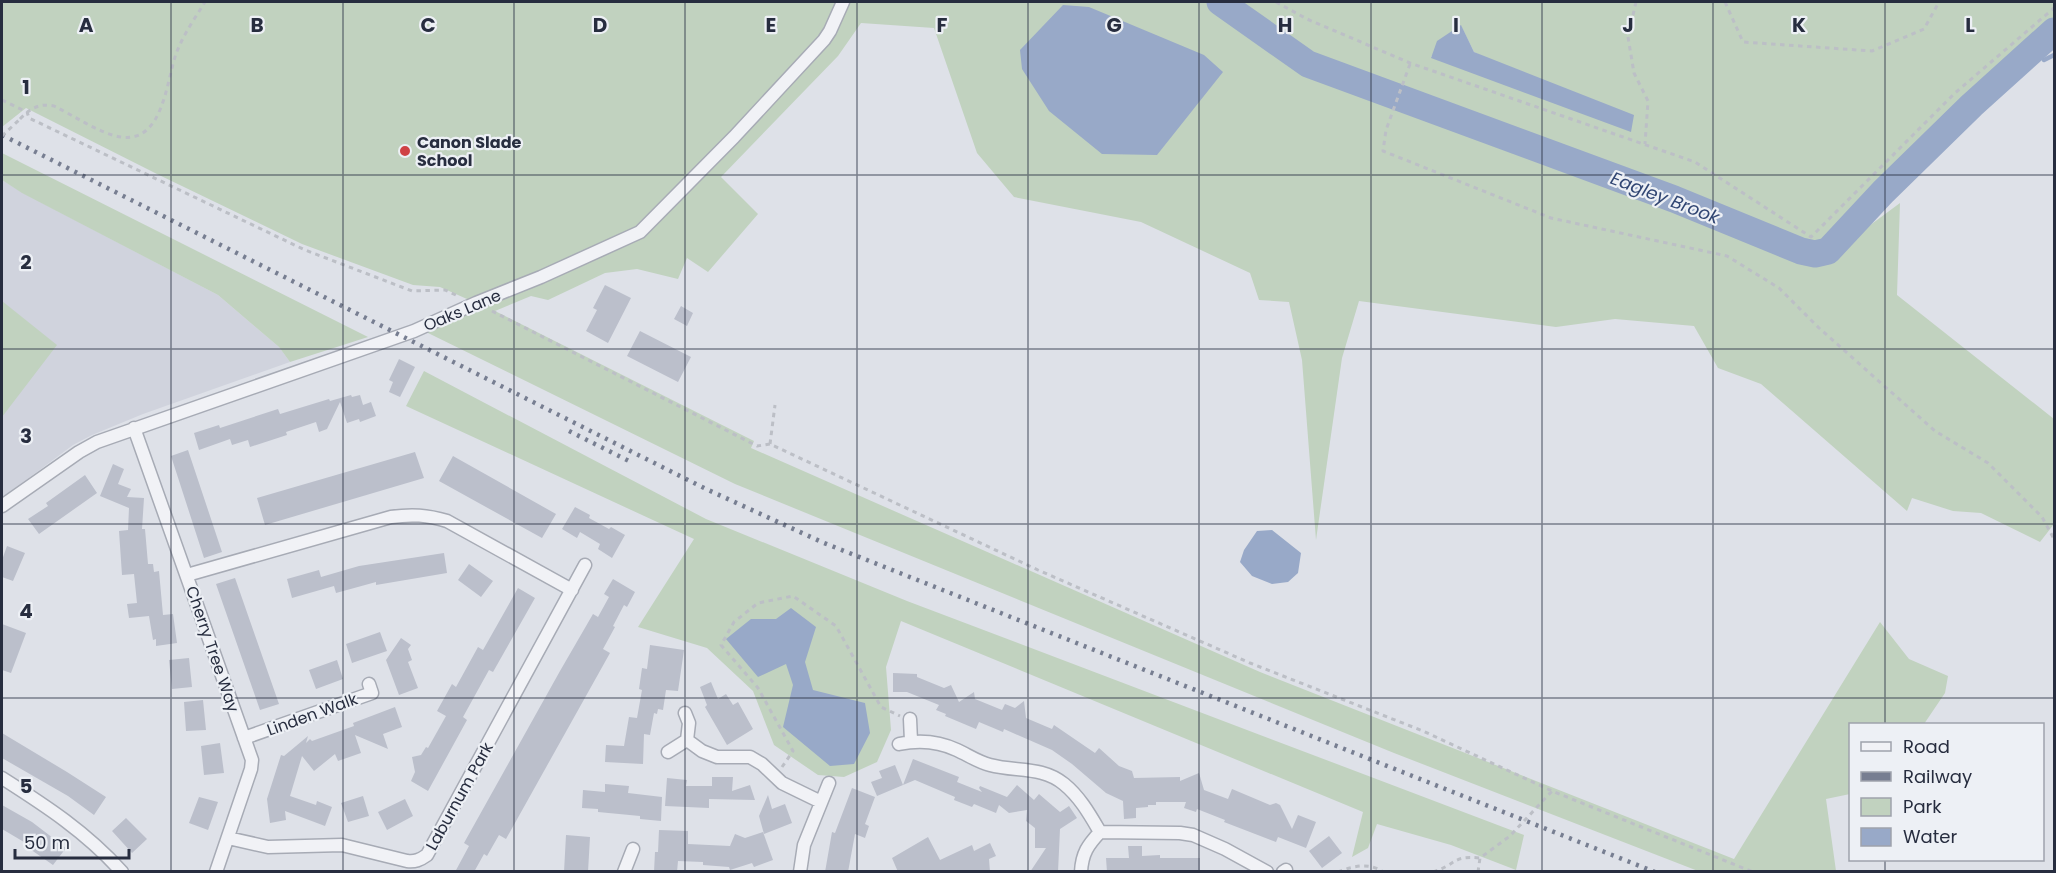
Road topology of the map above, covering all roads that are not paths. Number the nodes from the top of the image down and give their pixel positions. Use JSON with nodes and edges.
{"nodes":[{"id":1,"x":843,"y":2,"type":"edge"},
{"id":2,"x":134,"y":428,"type":"junction"},
{"id":3,"x":2,"y":506,"type":"edge"},
{"id":4,"x":585,"y":566,"type":"dead end"},
{"id":5,"x":186,"y":575,"type":"junction"},
{"id":6,"x":572,"y":590,"type":"junction"},
{"id":7,"x":369,"y":684,"type":"dead end"},
{"id":8,"x":685,"y":713,"type":"dead end"},
{"id":9,"x":910,"y":719,"type":"road end"},
{"id":10,"x":244,"y":738,"type":"junction"},
{"id":11,"x":687,"y":740,"type":"junction"},
{"id":12,"x":668,"y":752,"type":"dead end"},
{"id":13,"x":2,"y":778,"type":"edge"},
{"id":14,"x":829,"y":783,"type":"dead end"},
{"id":15,"x":821,"y":802,"type":"junction"},
{"id":16,"x":1100,"y":832,"type":"junction"},
{"id":17,"x":228,"y":838,"type":"junction"},
{"id":18,"x":633,"y":849,"type":"dead end"},
{"id":19,"x":122,"y":872,"type":"edge"},
{"id":20,"x":216,"y":872,"type":"edge"},
{"id":21,"x":624,"y":872,"type":"edge"},
{"id":22,"x":800,"y":872,"type":"edge"},
{"id":23,"x":1081,"y":872,"type":"edge"},
{"id":24,"x":1267,"y":872,"type":"edge"}],
"edges":[{"from":1,"to":2,"type":"street","name":"Oaks Lane"},
{"from":2,"to":3,"type":"street","name":"Oaks Lane"},
{"from":2,"to":5,"type":"street","name":"Cherry Tree Way"},
{"from":4,"to":6,"type":"street","name":"Laburnum Park"},
{"from":5,"to":6,"type":"street"},
{"from":5,"to":10,"type":"street","name":"Cherry Tree Way"},
{"from":6,"to":17,"type":"street","name":"Laburnum Park"},
{"from":7,"to":10,"type":"street","name":"Linden Walk"},
{"from":8,"to":11,"type":"street"},
{"from":9,"to":16,"type":"street"},
{"from":10,"to":17,"type":"street","name":"Cherry Tree Way"},
{"from":11,"to":12,"type":"street"},
{"from":11,"to":15,"type":"street"},
{"from":13,"to":19,"type":"street"},
{"from":14,"to":15,"type":"street"},
{"from":15,"to":22,"type":"street"},
{"from":16,"to":23,"type":"street"},
{"from":16,"to":24,"type":"street"},
{"from":17,"to":20,"type":"street","name":"Cherry Tree Way"},
{"from":18,"to":21,"type":"street"}]}
